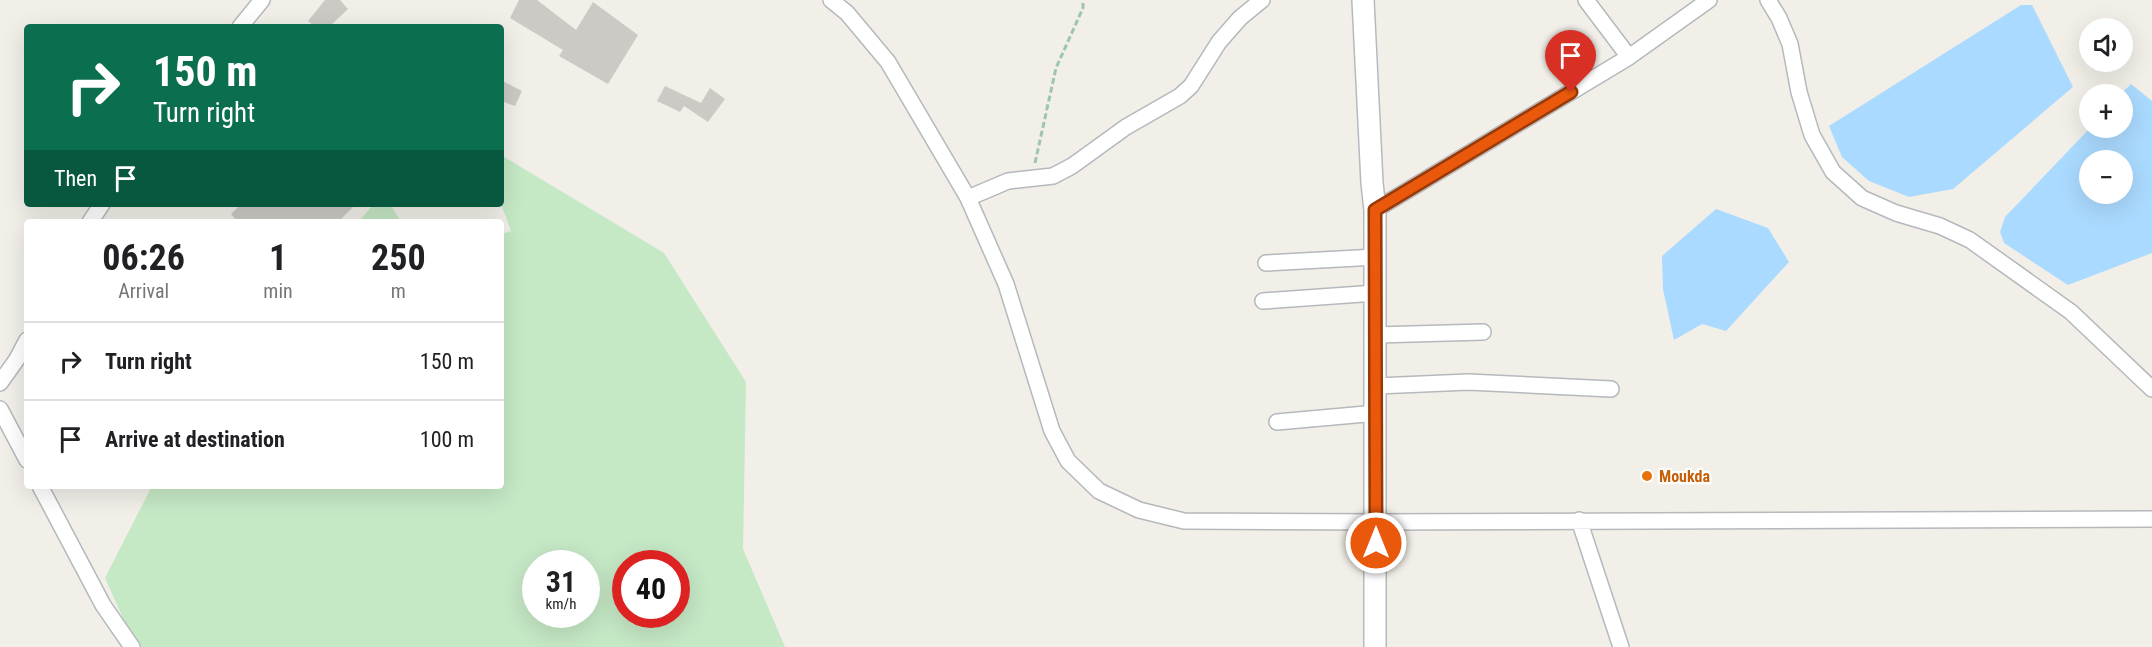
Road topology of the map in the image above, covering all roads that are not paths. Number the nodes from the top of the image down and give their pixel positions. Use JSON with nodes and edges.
{"nodes":[{"id":1,"x":262,"y":0,"type":"edge"},
{"id":2,"x":831,"y":0,"type":"edge"},
{"id":3,"x":1262,"y":0,"type":"edge"},
{"id":4,"x":1363,"y":0,"type":"edge"},
{"id":5,"x":1586,"y":0,"type":"edge"},
{"id":6,"x":1709,"y":0,"type":"edge"},
{"id":7,"x":1768,"y":0,"type":"edge"},
{"id":8,"x":242,"y":24,"type":"edge"},
{"id":9,"x":1629,"y":57,"type":"junction"},
{"id":10,"x":968,"y":198,"type":"junction"},
{"id":11,"x":1375,"y":210,"type":"junction"},
{"id":12,"x":1376,"y":257,"type":"junction"},
{"id":13,"x":1266,"y":264,"type":"dead end"},
{"id":14,"x":1376,"y":293,"type":"junction"},
{"id":15,"x":1263,"y":301,"type":"dead end"},
{"id":16,"x":1484,"y":332,"type":"dead end"},
{"id":17,"x":1376,"y":334,"type":"junction"},
{"id":18,"x":24,"y":346,"type":"edge"},
{"id":19,"x":0,"y":383,"type":"edge"},
{"id":20,"x":1377,"y":386,"type":"junction"},
{"id":21,"x":1611,"y":389,"type":"dead end"},
{"id":22,"x":2152,"y":389,"type":"edge"},
{"id":23,"x":0,"y":409,"type":"edge"},
{"id":24,"x":1377,"y":413,"type":"junction"},
{"id":25,"x":1277,"y":422,"type":"dead end"},
{"id":26,"x":24,"y":454,"type":"edge"},
{"id":27,"x":42,"y":489,"type":"edge"},
{"id":28,"x":2152,"y":519,"type":"edge"},
{"id":29,"x":1579,"y":520,"type":"junction"},
{"id":30,"x":1376,"y":522,"type":"junction"},
{"id":31,"x":132,"y":647,"type":"edge"},
{"id":32,"x":1376,"y":647,"type":"edge"},
{"id":33,"x":1621,"y":647,"type":"edge"}],
"edges":[{"from":1,"to":8,"type":"street"},
{"from":2,"to":10,"type":"street"},
{"from":3,"to":10,"type":"street"},
{"from":4,"to":11,"type":"street"},
{"from":5,"to":9,"type":"street"},
{"from":6,"to":9,"type":"street"},
{"from":7,"to":22,"type":"street"},
{"from":9,"to":11,"type":"street"},
{"from":10,"to":30,"type":"street"},
{"from":11,"to":12,"type":"street"},
{"from":12,"to":13,"type":"street"},
{"from":12,"to":14,"type":"street"},
{"from":14,"to":15,"type":"street"},
{"from":14,"to":17,"type":"street"},
{"from":16,"to":17,"type":"street"},
{"from":17,"to":20,"type":"street"},
{"from":18,"to":19,"type":"street"},
{"from":20,"to":21,"type":"street"},
{"from":20,"to":24,"type":"street"},
{"from":23,"to":26,"type":"street"},
{"from":24,"to":25,"type":"street"},
{"from":24,"to":30,"type":"street"},
{"from":27,"to":31,"type":"street"},
{"from":28,"to":29,"type":"street"},
{"from":29,"to":30,"type":"street"},
{"from":29,"to":33,"type":"street"},
{"from":30,"to":32,"type":"street"}]}
